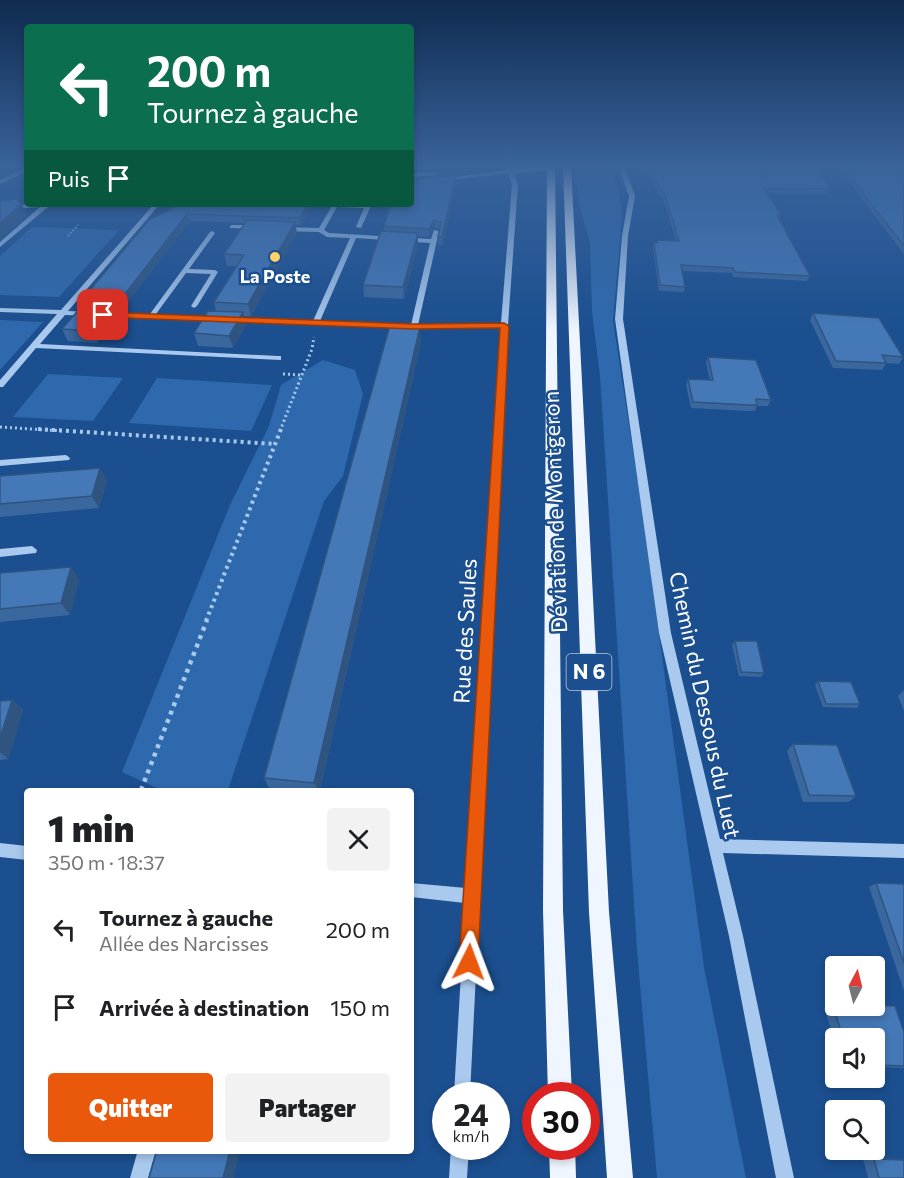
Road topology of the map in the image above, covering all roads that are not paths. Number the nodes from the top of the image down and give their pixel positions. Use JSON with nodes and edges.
{"nodes":[{"id":1,"x":28,"y":221,"type":"edge"},
{"id":2,"x":142,"y":221,"type":"edge"},
{"id":3,"x":326,"y":221,"type":"edge"},
{"id":4,"x":362,"y":221,"type":"edge"},
{"id":5,"x":512,"y":221,"type":"edge"},
{"id":6,"x":551,"y":221,"type":"edge"},
{"id":7,"x":569,"y":221,"type":"edge"},
{"id":8,"x":628,"y":221,"type":"edge"},
{"id":9,"x":232,"y":226,"type":"edge"},
{"id":10,"x":359,"y":227,"type":"dead end"},
{"id":11,"x":265,"y":228,"type":"edge"},
{"id":12,"x":276,"y":228,"type":"edge"},
{"id":13,"x":321,"y":230,"type":"junction"},
{"id":14,"x":436,"y":231,"type":"edge"},
{"id":15,"x":212,"y":232,"type":"dead end"},
{"id":16,"x":353,"y":238,"type":"junction"},
{"id":17,"x":434,"y":241,"type":"junction"},
{"id":18,"x":0,"y":245,"type":"edge"},
{"id":19,"x":184,"y":271,"type":"junction"},
{"id":20,"x":194,"y":306,"type":"dead end"},
{"id":21,"x":0,"y":310,"type":"edge"},
{"id":22,"x":63,"y":313,"type":"junction"},
{"id":23,"x":151,"y":317,"type":"junction"},
{"id":24,"x":316,"y":323,"type":"junction"},
{"id":25,"x":504,"y":326,"type":"junction"},
{"id":26,"x":414,"y":327,"type":"junction"},
{"id":27,"x":34,"y":346,"type":"junction"},
{"id":28,"x":278,"y":358,"type":"dead end"},
{"id":29,"x":0,"y":385,"type":"edge"},
{"id":30,"x":66,"y":458,"type":"dead end"},
{"id":31,"x":0,"y":463,"type":"edge"},
{"id":32,"x":32,"y":550,"type":"dead end"},
{"id":33,"x":0,"y":553,"type":"edge"},
{"id":34,"x":715,"y":846,"type":"junction"},
{"id":35,"x":0,"y":850,"type":"edge"},
{"id":36,"x":904,"y":851,"type":"edge"},
{"id":37,"x":24,"y":853,"type":"edge"},
{"id":38,"x":414,"y":890,"type":"edge"},
{"id":39,"x":472,"y":896,"type":"junction"},
{"id":40,"x":463,"y":1082,"type":"edge"},
{"id":41,"x":560,"y":1082,"type":"edge"},
{"id":42,"x":146,"y":1154,"type":"edge"},
{"id":43,"x":459,"y":1160,"type":"edge"},
{"id":44,"x":562,"y":1160,"type":"edge"},
{"id":45,"x":139,"y":1178,"type":"edge"},
{"id":46,"x":458,"y":1178,"type":"edge"},
{"id":47,"x":563,"y":1178,"type":"edge"},
{"id":48,"x":620,"y":1178,"type":"edge"},
{"id":49,"x":785,"y":1178,"type":"edge"}],
"edges":[{"from":1,"to":18,"type":"street"},
{"from":2,"to":22,"type":"street"},
{"from":3,"to":13,"type":"street"},
{"from":4,"to":10,"type":"street"},
{"from":5,"to":25,"type":"street","name":"Rue des Saules"},
{"from":6,"to":41,"type":"main road","name":"Déviation de Montgeron","number":"N 6"},
{"from":7,"to":48,"type":"main road","name":"Déviation de Montgeron","number":"N 6"},
{"from":8,"to":34,"type":"street","name":"Chemin du Dessous du Luet"},
{"from":9,"to":11,"type":"street"},
{"from":12,"to":13,"type":"street"},
{"from":13,"to":16,"type":"street"},
{"from":14,"to":17,"type":"street"},
{"from":15,"to":19,"type":"street"},
{"from":16,"to":17,"type":"street"},
{"from":16,"to":24,"type":"street"},
{"from":17,"to":26,"type":"street"},
{"from":19,"to":20,"type":"street"},
{"from":19,"to":23,"type":"street"},
{"from":21,"to":22,"type":"street"},
{"from":22,"to":23,"type":"street"},
{"from":22,"to":27,"type":"street"},
{"from":23,"to":24,"type":"street"},
{"from":24,"to":26,"type":"street"},
{"from":25,"to":26,"type":"street"},
{"from":25,"to":39,"type":"street","name":"Rue des Saules"},
{"from":27,"to":28,"type":"street"},
{"from":27,"to":29,"type":"street"},
{"from":30,"to":31,"type":"street"},
{"from":32,"to":33,"type":"street"},
{"from":34,"to":36,"type":"street"},
{"from":34,"to":49,"type":"street","name":"Chemin du Dessous du Luet"},
{"from":35,"to":37,"type":"street"},
{"from":38,"to":39,"type":"street"},
{"from":39,"to":40,"type":"street","name":"Rue des Saules"},
{"from":42,"to":45,"type":"street"},
{"from":43,"to":46,"type":"street"},
{"from":44,"to":47,"type":"main road"}]}
